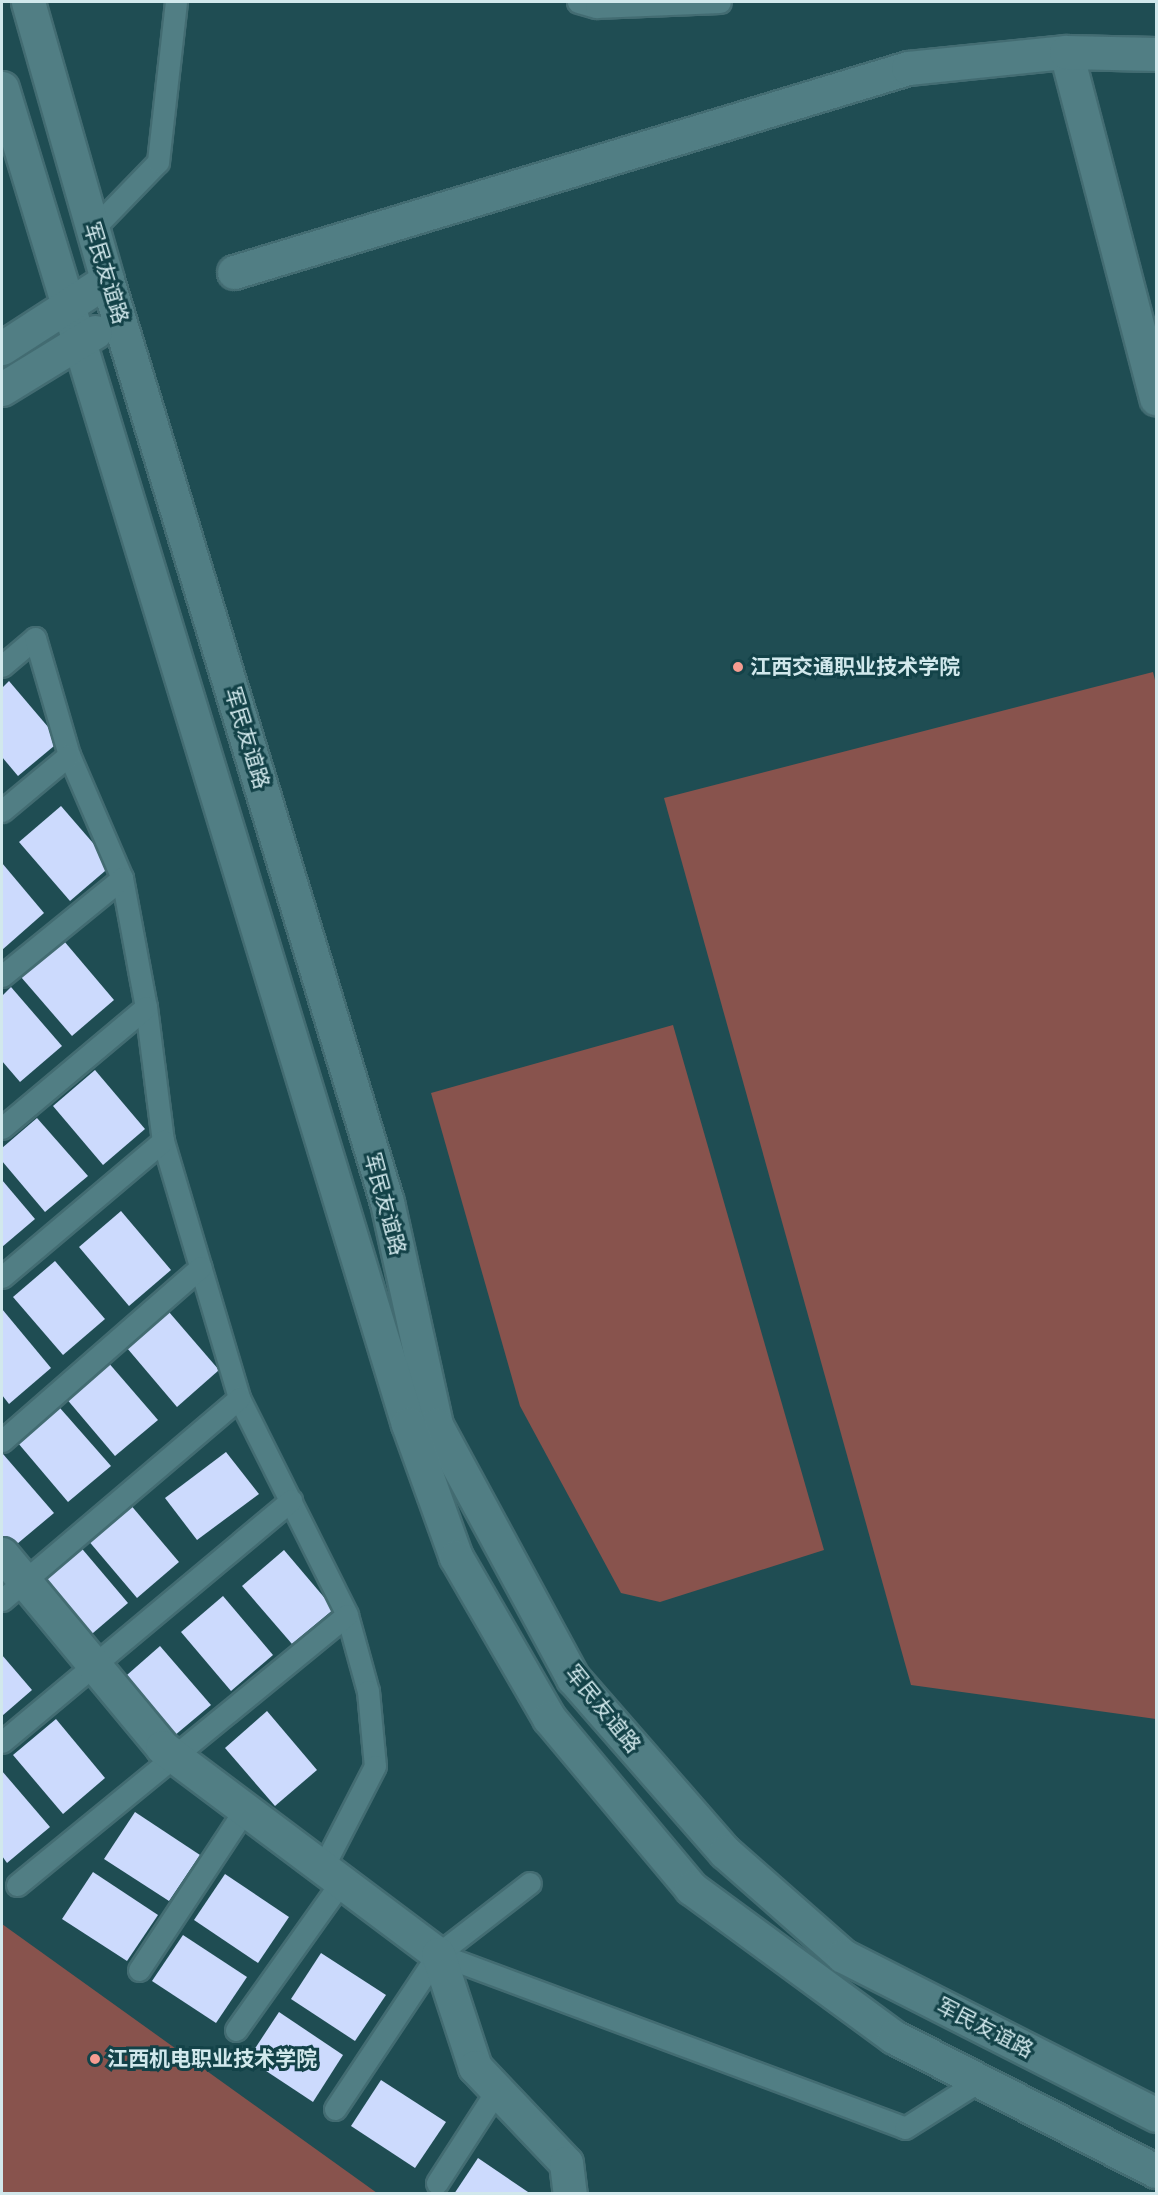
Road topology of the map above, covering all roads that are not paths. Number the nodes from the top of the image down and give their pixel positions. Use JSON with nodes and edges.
{"nodes":[{"id":1,"x":27,"y":2,"type":"edge"},
{"id":2,"x":176,"y":2,"type":"edge"},
{"id":3,"x":578,"y":2,"type":"edge"},
{"id":4,"x":720,"y":2,"type":"edge"},
{"id":5,"x":1066,"y":52,"type":"junction"},
{"id":6,"x":1156,"y":54,"type":"edge"},
{"id":7,"x":2,"y":88,"type":"edge"},
{"id":8,"x":92,"y":230,"type":"junction"},
{"id":9,"x":234,"y":272,"type":"dead end"},
{"id":10,"x":107,"y":280,"type":"junction"},
{"id":11,"x":65,"y":307,"type":"junction"},
{"id":12,"x":119,"y":317,"type":"junction"},
{"id":13,"x":76,"y":344,"type":"junction"},
{"id":14,"x":2,"y":348,"type":"edge"},
{"id":15,"x":2,"y":389,"type":"edge"},
{"id":16,"x":1156,"y":398,"type":"edge"},
{"id":17,"x":2,"y":666,"type":"edge"},
{"id":18,"x":69,"y":755,"type":"junction"},
{"id":19,"x":2,"y":811,"type":"edge"},
{"id":20,"x":122,"y":878,"type":"junction"},
{"id":21,"x":2,"y":976,"type":"edge"},
{"id":22,"x":146,"y":1007,"type":"junction"},
{"id":23,"x":2,"y":1128,"type":"edge"},
{"id":24,"x":163,"y":1141,"type":"junction"},
{"id":25,"x":201,"y":1267,"type":"junction"},
{"id":26,"x":2,"y":1278,"type":"edge"},
{"id":27,"x":239,"y":1398,"type":"junction"},
{"id":28,"x":2,"y":1441,"type":"edge"},
{"id":29,"x":291,"y":1500,"type":"junction"},
{"id":30,"x":2,"y":1554,"type":"edge"},
{"id":31,"x":13,"y":1590,"type":"edge"},
{"id":32,"x":347,"y":1615,"type":"junction"},
{"id":33,"x":94,"y":1665,"type":"junction"},
{"id":34,"x":2,"y":1742,"type":"edge"},
{"id":35,"x":174,"y":1756,"type":"junction"},
{"id":36,"x":245,"y":1809,"type":"junction"},
{"id":37,"x":332,"y":1874,"type":"junction"},
{"id":38,"x":530,"y":1883,"type":"dead end"},
{"id":39,"x":18,"y":1886,"type":"dead end"},
{"id":40,"x":438,"y":1953,"type":"junction"},
{"id":41,"x":138,"y":1970,"type":"dead end"},
{"id":42,"x":236,"y":2030,"type":"dead end"},
{"id":43,"x":979,"y":2080,"type":"junction"},
{"id":44,"x":497,"y":2090,"type":"junction"},
{"id":45,"x":335,"y":2109,"type":"dead end"},
{"id":46,"x":1156,"y":2115,"type":"edge"},
{"id":47,"x":1156,"y":2170,"type":"edge"},
{"id":48,"x":437,"y":2183,"type":"dead end"},
{"id":49,"x":570,"y":2193,"type":"edge"}],
"edges":[{"from":1,"to":8,"type":"street","name":"军民友谊路"},
{"from":2,"to":8,"type":"lane"},
{"from":3,"to":4,"type":"lane"},
{"from":5,"to":6,"type":"street"},
{"from":5,"to":9,"type":"street"},
{"from":5,"to":16,"type":"street"},
{"from":7,"to":11,"type":"street","name":"军民友谊路"},
{"from":8,"to":10,"type":"street","name":"军民友谊路"},
{"from":10,"to":11,"type":"street"},
{"from":10,"to":12,"type":"street","name":"军民友谊路"},
{"from":11,"to":13,"type":"street","name":"军民友谊路"},
{"from":11,"to":14,"type":"street"},
{"from":12,"to":13,"type":"street"},
{"from":12,"to":46,"type":"street","name":"军民友谊路"},
{"from":13,"to":15,"type":"street"},
{"from":13,"to":43,"type":"street","name":"军民友谊路"},
{"from":17,"to":18,"type":"lane"},
{"from":18,"to":19,"type":"lane"},
{"from":18,"to":20,"type":"lane"},
{"from":20,"to":21,"type":"lane"},
{"from":20,"to":22,"type":"lane"},
{"from":22,"to":23,"type":"lane"},
{"from":22,"to":24,"type":"lane"},
{"from":24,"to":25,"type":"lane"},
{"from":24,"to":26,"type":"lane"},
{"from":25,"to":27,"type":"lane"},
{"from":25,"to":28,"type":"lane"},
{"from":27,"to":29,"type":"lane"},
{"from":27,"to":31,"type":"lane"},
{"from":29,"to":32,"type":"lane"},
{"from":29,"to":33,"type":"lane"},
{"from":30,"to":31,"type":"street"},
{"from":31,"to":33,"type":"street"},
{"from":32,"to":35,"type":"lane"},
{"from":32,"to":37,"type":"lane"},
{"from":33,"to":34,"type":"lane"},
{"from":33,"to":35,"type":"street"},
{"from":35,"to":36,"type":"street"},
{"from":35,"to":39,"type":"lane"},
{"from":36,"to":37,"type":"street"},
{"from":36,"to":41,"type":"lane"},
{"from":37,"to":40,"type":"street"},
{"from":37,"to":42,"type":"lane"},
{"from":38,"to":40,"type":"lane"},
{"from":40,"to":43,"type":"lane"},
{"from":40,"to":44,"type":"street"},
{"from":40,"to":45,"type":"lane"},
{"from":43,"to":47,"type":"street","name":"军民友谊路"},
{"from":44,"to":48,"type":"lane"},
{"from":44,"to":49,"type":"street"}]}
